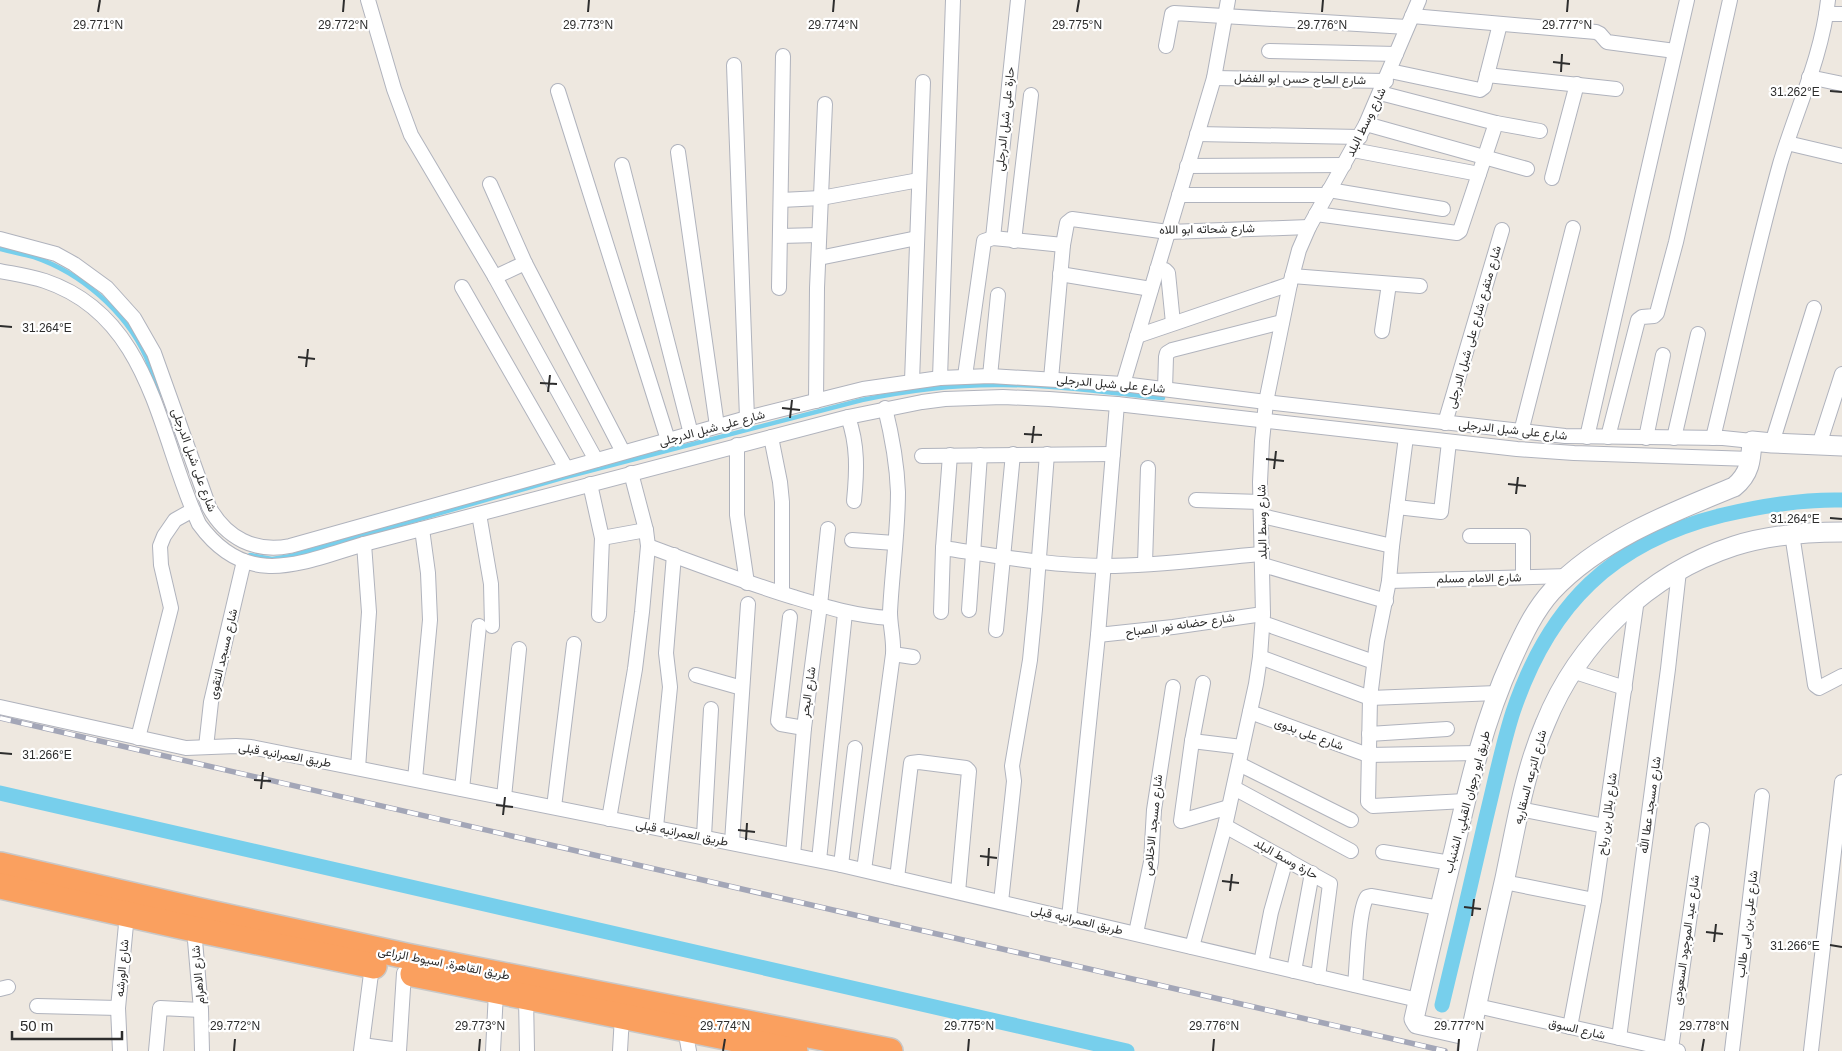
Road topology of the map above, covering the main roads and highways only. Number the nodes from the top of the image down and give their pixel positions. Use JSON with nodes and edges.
{"nodes":[{"id":1,"x":0,"y":865,"type":"edge"},
{"id":2,"x":0,"y":886,"type":"edge"},
{"id":3,"x":143,"y":911,"type":"junction"},
{"id":4,"x":698,"y":1032,"type":"edge"},
{"id":5,"x":795,"y":1051,"type":"edge"},
{"id":6,"x":890,"y":1051,"type":"edge"}],
"edges":[{"from":1,"to":3,"type":"highway","name":"طريق القاهرة, اسيوط الزراعى"},
{"from":2,"to":3,"type":"highway","name":"طريق القاهرة, اسيوط الزراعى"},
{"from":3,"to":4,"type":"highway","name":"طريق القاهرة, اسيوط الزراعى"},
{"from":3,"to":4,"type":"highway","name":"طريق القاهرة, اسيوط الزراعى"},
{"from":4,"to":5,"type":"highway","name":"طريق القاهرة, اسيوط الزراعى"},
{"from":4,"to":6,"type":"highway","name":"طريق القاهرة, اسيوط الزراعى"}]}
